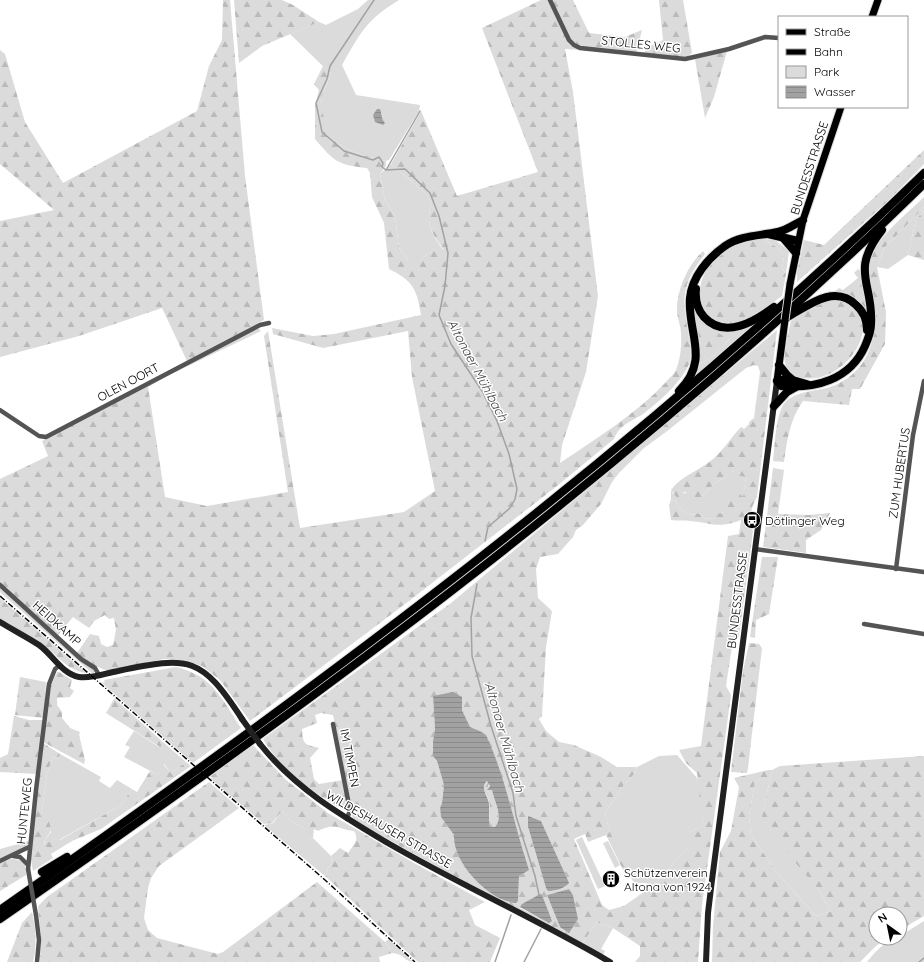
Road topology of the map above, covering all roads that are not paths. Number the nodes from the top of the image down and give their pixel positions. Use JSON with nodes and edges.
{"nodes":[{"id":1,"x":550,"y":0,"type":"edge"},
{"id":2,"x":878,"y":0,"type":"edge"},
{"id":3,"x":872,"y":16,"type":"edge"},
{"id":4,"x":778,"y":38,"type":"edge"},
{"id":5,"x":841,"y":108,"type":"edge"},
{"id":6,"x":924,"y":173,"type":"edge"},
{"id":7,"x":924,"y":184,"type":"edge"},
{"id":8,"x":893,"y":214,"type":"junction"},
{"id":9,"x":803,"y":220,"type":"junction"},
{"id":10,"x":781,"y":235,"type":"junction"},
{"id":11,"x":798,"y":239,"type":"junction"},
{"id":12,"x":796,"y":253,"type":"junction"},
{"id":13,"x":697,"y":278,"type":"junction"},
{"id":14,"x":804,"y":286,"type":"junction"},
{"id":15,"x":269,"y":324,"type":"dead end"},
{"id":16,"x":772,"y":324,"type":"junction"},
{"id":17,"x":867,"y":342,"type":"junction"},
{"id":18,"x":779,"y":365,"type":"junction"},
{"id":19,"x":777,"y":381,"type":"junction"},
{"id":20,"x":924,"y":381,"type":"edge"},
{"id":21,"x":795,"y":384,"type":"junction"},
{"id":22,"x":774,"y":406,"type":"junction"},
{"id":23,"x":666,"y":407,"type":"junction"},
{"id":24,"x":0,"y":410,"type":"edge"},
{"id":25,"x":755,"y":549,"type":"junction"},
{"id":26,"x":896,"y":569,"type":"junction"},
{"id":27,"x":924,"y":572,"type":"edge"},
{"id":28,"x":0,"y":585,"type":"edge"},
{"id":29,"x":0,"y":622,"type":"edge"},
{"id":30,"x":864,"y":624,"type":"dead end"},
{"id":31,"x":924,"y":634,"type":"edge"},
{"id":32,"x":60,"y":665,"type":"junction"},
{"id":33,"x":99,"y":675,"type":"junction"},
{"id":34,"x":333,"y":724,"type":"dead end"},
{"id":35,"x":347,"y":819,"type":"junction"},
{"id":36,"x":92,"y":846,"type":"junction"},
{"id":37,"x":30,"y":847,"type":"junction"},
{"id":38,"x":12,"y":856,"type":"junction"},
{"id":39,"x":0,"y":861,"type":"edge"},
{"id":40,"x":28,"y":867,"type":"junction"},
{"id":41,"x":42,"y":872,"type":"dead end"},
{"id":42,"x":0,"y":910,"type":"edge"},
{"id":43,"x":0,"y":919,"type":"edge"},
{"id":44,"x":37,"y":962,"type":"edge"},
{"id":45,"x":610,"y":962,"type":"edge"},
{"id":46,"x":706,"y":962,"type":"edge"}],
"edges":[{"from":1,"to":4,"type":"street","name":"STOLLES WEG"},
{"from":2,"to":3,"type":"main road"},
{"from":5,"to":9,"type":"main road","name":"BUNDESSTRASSE"},
{"from":6,"to":14,"type":"highway"},
{"from":7,"to":8,"type":"highway"},
{"from":8,"to":16,"type":"highway"},
{"from":8,"to":17,"type":"highway"},
{"from":9,"to":10,"type":"highway"},
{"from":9,"to":11,"type":"main road","name":"BUNDESSTRASSE"},
{"from":10,"to":11,"type":"highway"},
{"from":10,"to":12,"type":"highway"},
{"from":10,"to":13,"type":"highway"},
{"from":11,"to":12,"type":"main road","name":"BUNDESSTRASSE"},
{"from":12,"to":18,"type":"main road","name":"BUNDESSTRASSE","bridge":true},
{"from":13,"to":14,"type":"highway"},
{"from":13,"to":23,"type":"highway"},
{"from":14,"to":23,"type":"highway"},
{"from":15,"to":24,"type":"street","name":"OLEN OORT"},
{"from":16,"to":17,"type":"highway"},
{"from":16,"to":43,"type":"highway"},
{"from":17,"to":21,"type":"highway"},
{"from":18,"to":19,"type":"main road","name":"BUNDESSTRASSE"},
{"from":18,"to":21,"type":"highway"},
{"from":19,"to":21,"type":"highway"},
{"from":19,"to":22,"type":"main road","name":"BUNDESSTRASSE"},
{"from":20,"to":26,"type":"street","name":"ZUM HUBERTUS"},
{"from":21,"to":22,"type":"highway"},
{"from":22,"to":25,"type":"main road","name":"BUNDESSTRASSE"},
{"from":23,"to":36,"type":"highway"},
{"from":25,"to":26,"type":"street"},
{"from":25,"to":46,"type":"main road","name":"BUNDESSTRASSE"},
{"from":26,"to":27,"type":"street"},
{"from":28,"to":33,"type":"street","name":"HEIDKAMP"},
{"from":29,"to":32,"type":"main road","name":"WILDESHAUSER STRASSE"},
{"from":30,"to":31,"type":"street"},
{"from":32,"to":33,"type":"main road","name":"WILDESHAUSER STRASSE"},
{"from":32,"to":37,"type":"street","name":"HUNTEWEG"},
{"from":33,"to":35,"type":"main road","name":"WILDESHAUSER STRASSE","bridge":true},
{"from":34,"to":35,"type":"street","name":"IM TIMPEN"},
{"from":35,"to":45,"type":"main road","name":"WILDESHAUSER STRASSE"},
{"from":36,"to":41,"type":"highway"},
{"from":36,"to":42,"type":"highway"},
{"from":37,"to":38,"type":"street"},
{"from":37,"to":40,"type":"street","name":"HUNTEWEG"},
{"from":38,"to":39,"type":"street"},
{"from":38,"to":40,"type":"street"},
{"from":40,"to":44,"type":"street","name":"HUNTEWEG","bridge":true}]}
